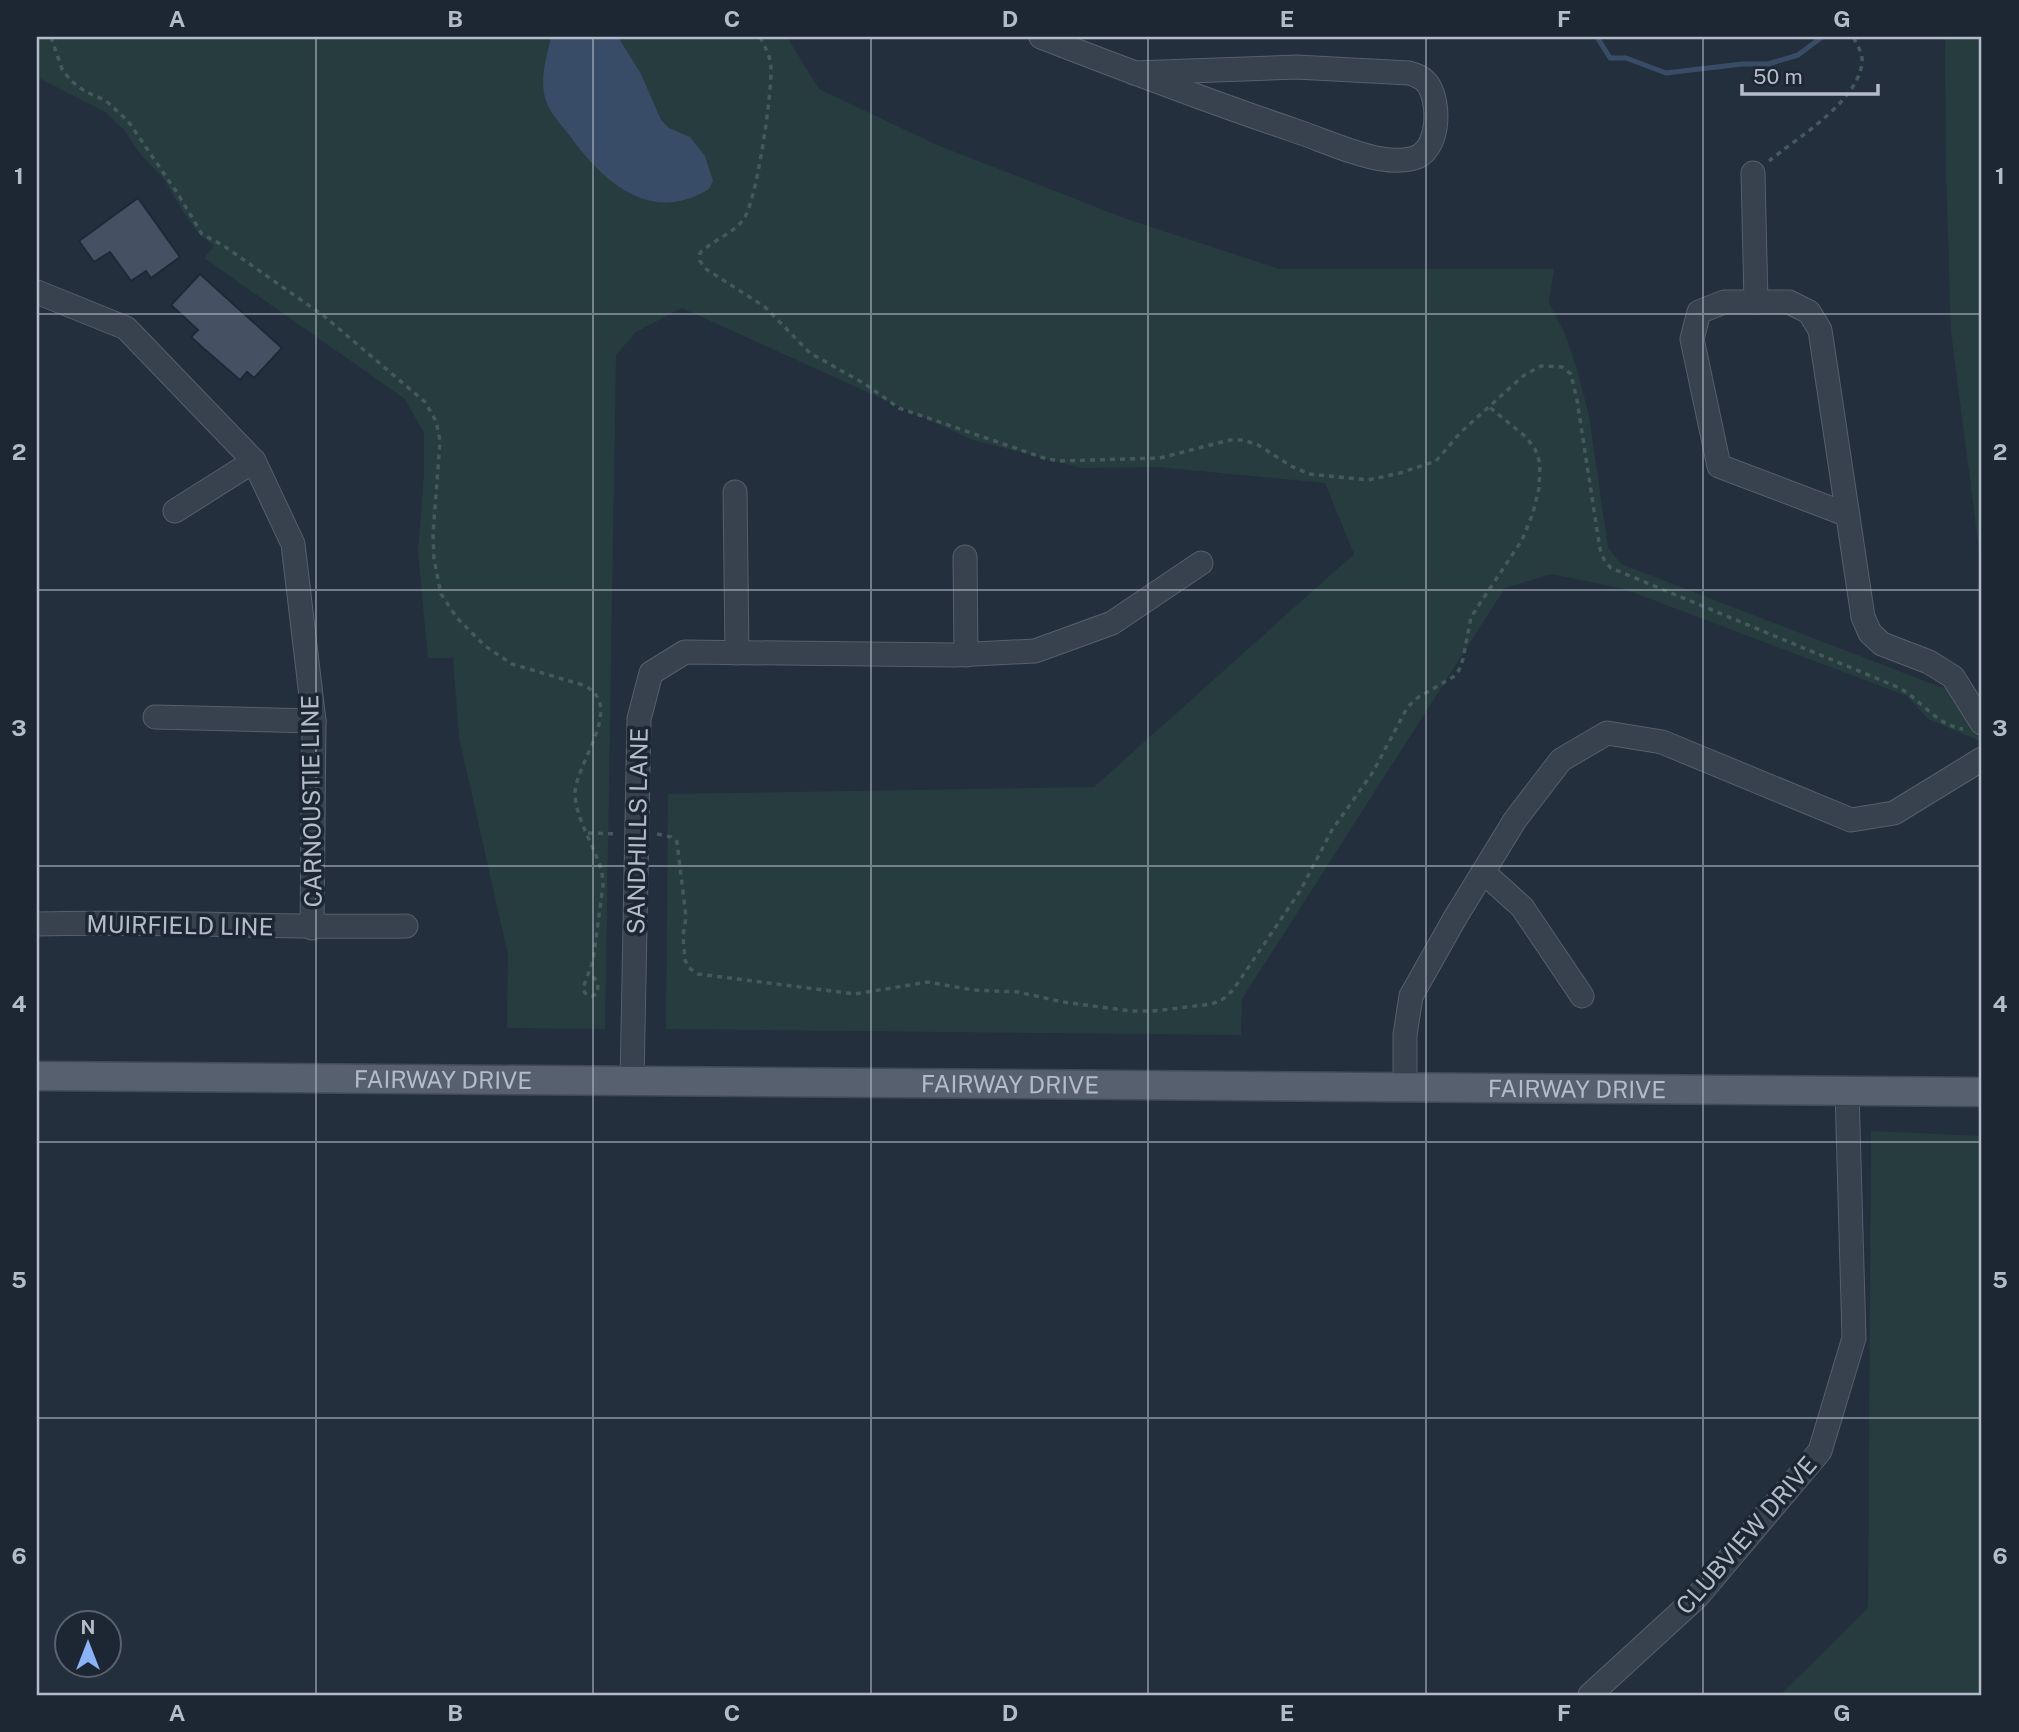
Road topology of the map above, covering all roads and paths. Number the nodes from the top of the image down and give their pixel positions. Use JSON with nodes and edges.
{"nodes":[{"id":1,"x":51,"y":37,"type":"edge"},
{"id":2,"x":760,"y":37,"type":"edge"},
{"id":3,"x":1041,"y":37,"type":"edge"},
{"id":4,"x":1853,"y":37,"type":"edge"},
{"id":5,"x":1134,"y":73,"type":"junction"},
{"id":6,"x":1753,"y":173,"type":"joint"},
{"id":7,"x":37,"y":292,"type":"edge"},
{"id":8,"x":1756,"y":302,"type":"junction"},
{"id":9,"x":1488,"y":406,"type":"junction"},
{"id":10,"x":254,"y":461,"type":"junction"},
{"id":11,"x":735,"y":492,"type":"dead end"},
{"id":12,"x":175,"y":511,"type":"dead end"},
{"id":13,"x":1848,"y":515,"type":"junction"},
{"id":14,"x":965,"y":557,"type":"dead end"},
{"id":15,"x":1201,"y":563,"type":"dead end"},
{"id":16,"x":737,"y":653,"type":"junction"},
{"id":17,"x":966,"y":654,"type":"junction"},
{"id":18,"x":155,"y":717,"type":"dead end"},
{"id":19,"x":313,"y":721,"type":"junction"},
{"id":20,"x":1977,"y":725,"type":"edge"},
{"id":21,"x":1982,"y":759,"type":"edge"},
{"id":22,"x":588,"y":833,"type":"junction"},
{"id":23,"x":637,"y":834,"type":"junction"},
{"id":24,"x":1483,"y":872,"type":"junction"},
{"id":25,"x":37,"y":924,"type":"edge"},
{"id":26,"x":406,"y":926,"type":"dead end"},
{"id":27,"x":312,"y":928,"type":"junction"},
{"id":28,"x":590,"y":973,"type":"junction"},
{"id":29,"x":1582,"y":996,"type":"dead end"},
{"id":30,"x":37,"y":1076,"type":"edge"},
{"id":31,"x":632,"y":1082,"type":"junction"},
{"id":32,"x":1405,"y":1086,"type":"junction"},
{"id":33,"x":1847,"y":1091,"type":"junction"},
{"id":34,"x":1982,"y":1092,"type":"edge"},
{"id":35,"x":1590,"y":1695,"type":"edge"}],
"edges":[{"from":1,"to":22,"type":"path"},
{"from":2,"to":9,"type":"path"},
{"from":3,"to":5,"type":"street"},
{"from":4,"to":6,"type":"path"},
{"from":5,"to":5,"type":"street"},
{"from":6,"to":8,"type":"street"},
{"from":7,"to":10,"type":"street","name":"CARNOUSTIE LINE"},
{"from":8,"to":13,"type":"street"},
{"from":8,"to":13,"type":"street"},
{"from":9,"to":20,"type":"path"},
{"from":9,"to":23,"type":"path"},
{"from":10,"to":12,"type":"street"},
{"from":10,"to":19,"type":"street","name":"CARNOUSTIE LINE"},
{"from":11,"to":16,"type":"street"},
{"from":13,"to":20,"type":"street"},
{"from":14,"to":17,"type":"street"},
{"from":15,"to":17,"type":"street","name":"SANDHILLS LANE"},
{"from":16,"to":17,"type":"street","name":"SANDHILLS LANE"},
{"from":16,"to":23,"type":"street","name":"SANDHILLS LANE"},
{"from":18,"to":19,"type":"street"},
{"from":19,"to":27,"type":"street","name":"CARNOUSTIE LINE"},
{"from":21,"to":24,"type":"street"},
{"from":22,"to":23,"type":"path"},
{"from":22,"to":28,"type":"path"},
{"from":23,"to":31,"type":"street","name":"SANDHILLS LANE"},
{"from":24,"to":29,"type":"street"},
{"from":24,"to":32,"type":"street"},
{"from":25,"to":27,"type":"street","name":"MUIRFIELD LINE"},
{"from":26,"to":27,"type":"street","name":"MUIRFIELD LINE"},
{"from":28,"to":28,"type":"path"},
{"from":30,"to":31,"type":"main road","name":"FAIRWAY DRIVE"},
{"from":31,"to":32,"type":"main road","name":"FAIRWAY DRIVE"},
{"from":32,"to":33,"type":"main road","name":"FAIRWAY DRIVE"},
{"from":33,"to":34,"type":"main road","name":"FAIRWAY DRIVE"},
{"from":33,"to":35,"type":"street","name":"CLUBVIEW DRIVE"}]}
